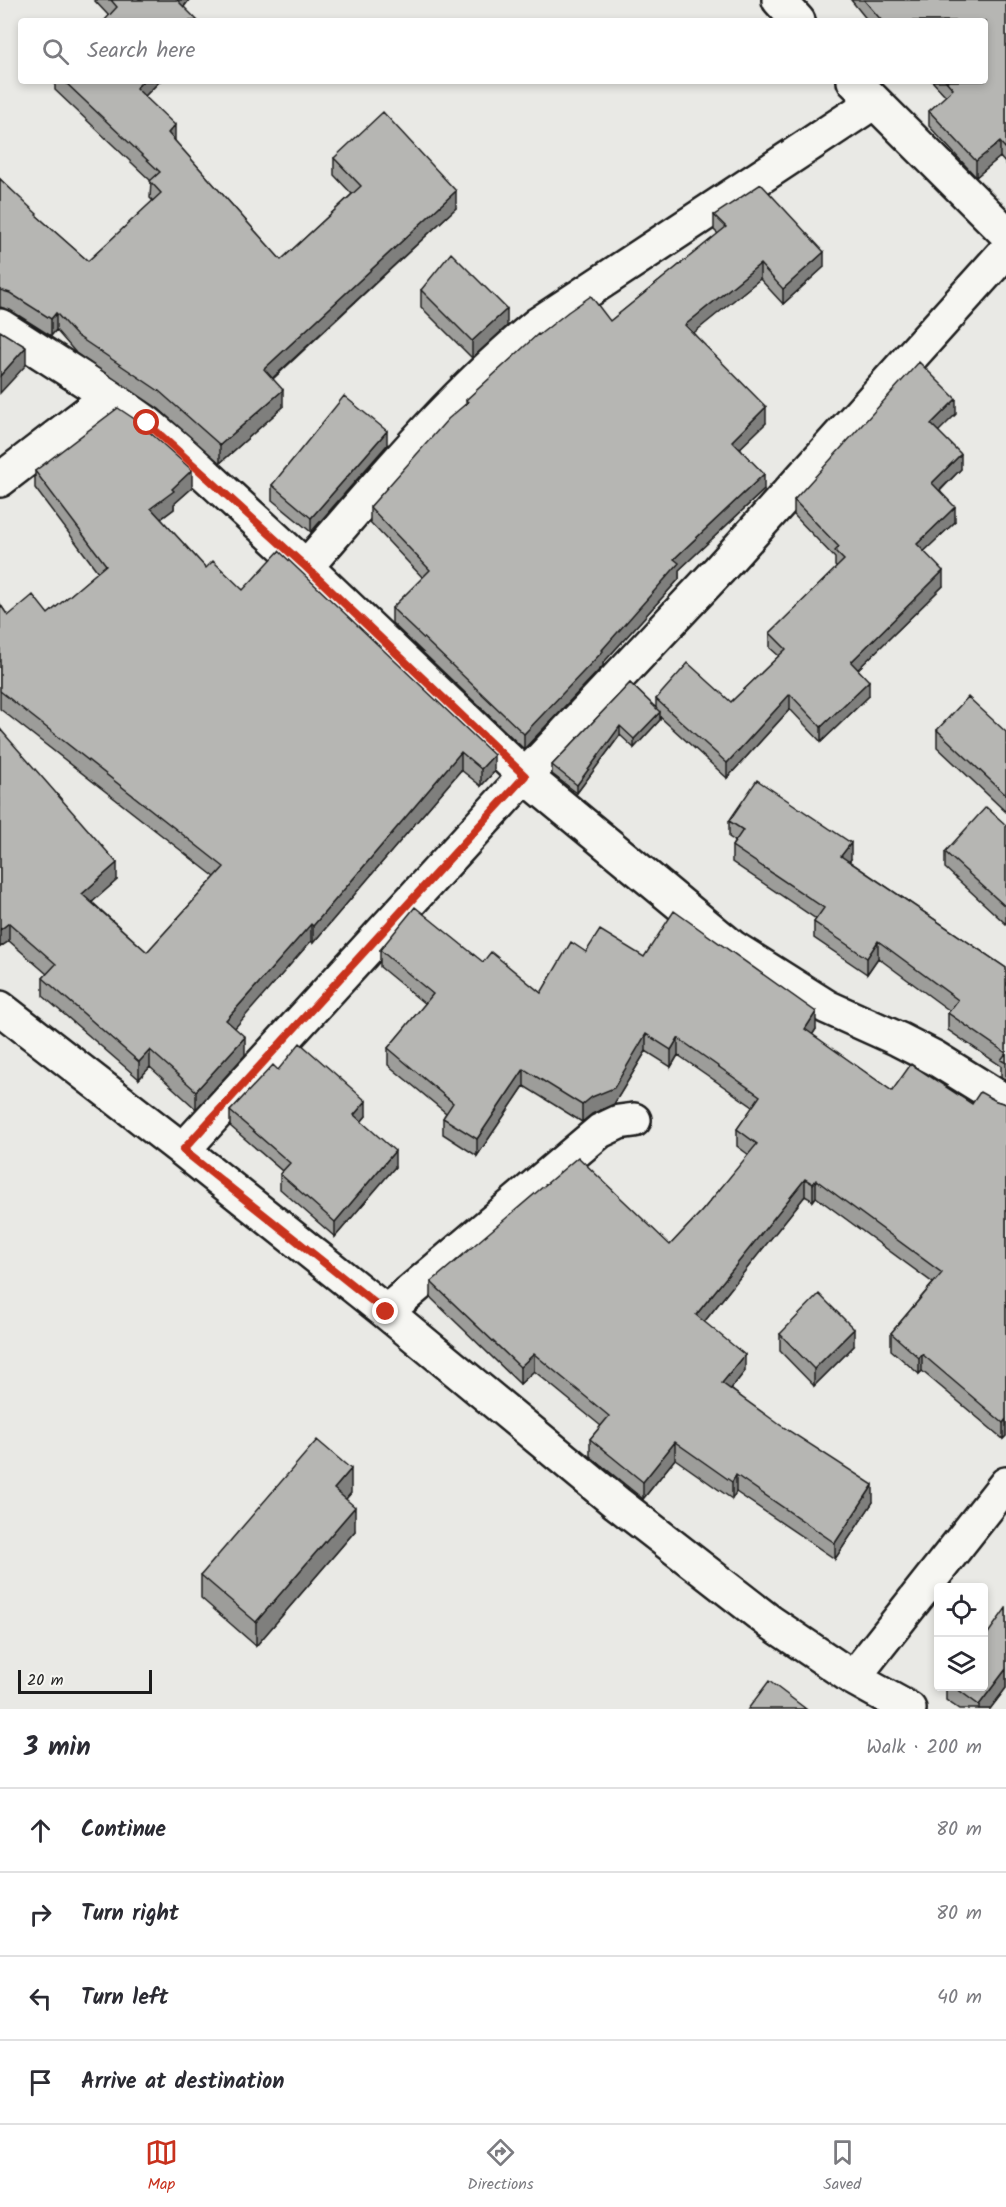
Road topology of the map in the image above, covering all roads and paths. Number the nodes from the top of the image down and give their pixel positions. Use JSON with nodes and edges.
{"nodes":[{"id":1,"x":779,"y":0,"type":"edge"},
{"id":2,"x":795,"y":18,"type":"edge"},
{"id":3,"x":864,"y":92,"type":"edge"},
{"id":4,"x":1006,"y":233,"type":"edge"},
{"id":5,"x":1006,"y":251,"type":"edge"},
{"id":6,"x":0,"y":326,"type":"edge"},
{"id":7,"x":110,"y":396,"type":"junction"},
{"id":8,"x":0,"y":480,"type":"edge"},
{"id":9,"x":306,"y":567,"type":"junction"},
{"id":10,"x":525,"y":776,"type":"junction"},
{"id":11,"x":0,"y":1008,"type":"edge"},
{"id":12,"x":1006,"y":1102,"type":"edge"},
{"id":13,"x":634,"y":1120,"type":"dead end"},
{"id":14,"x":183,"y":1150,"type":"junction"},
{"id":15,"x":386,"y":1312,"type":"junction"},
{"id":16,"x":1006,"y":1484,"type":"edge"},
{"id":17,"x":853,"y":1678,"type":"junction"},
{"id":18,"x":909,"y":1709,"type":"edge"}],
"edges":[{"from":1,"to":2,"type":"street"},
{"from":3,"to":4,"type":"street"},
{"from":3,"to":9,"type":"street"},
{"from":5,"to":10,"type":"street"},
{"from":6,"to":7,"type":"street"},
{"from":7,"to":8,"type":"street"},
{"from":7,"to":9,"type":"street"},
{"from":9,"to":10,"type":"street"},
{"from":10,"to":12,"type":"street"},
{"from":10,"to":14,"type":"street"},
{"from":11,"to":14,"type":"street"},
{"from":13,"to":15,"type":"street"},
{"from":14,"to":15,"type":"street"},
{"from":15,"to":17,"type":"street"},
{"from":16,"to":17,"type":"street"},
{"from":17,"to":18,"type":"street"}]}
